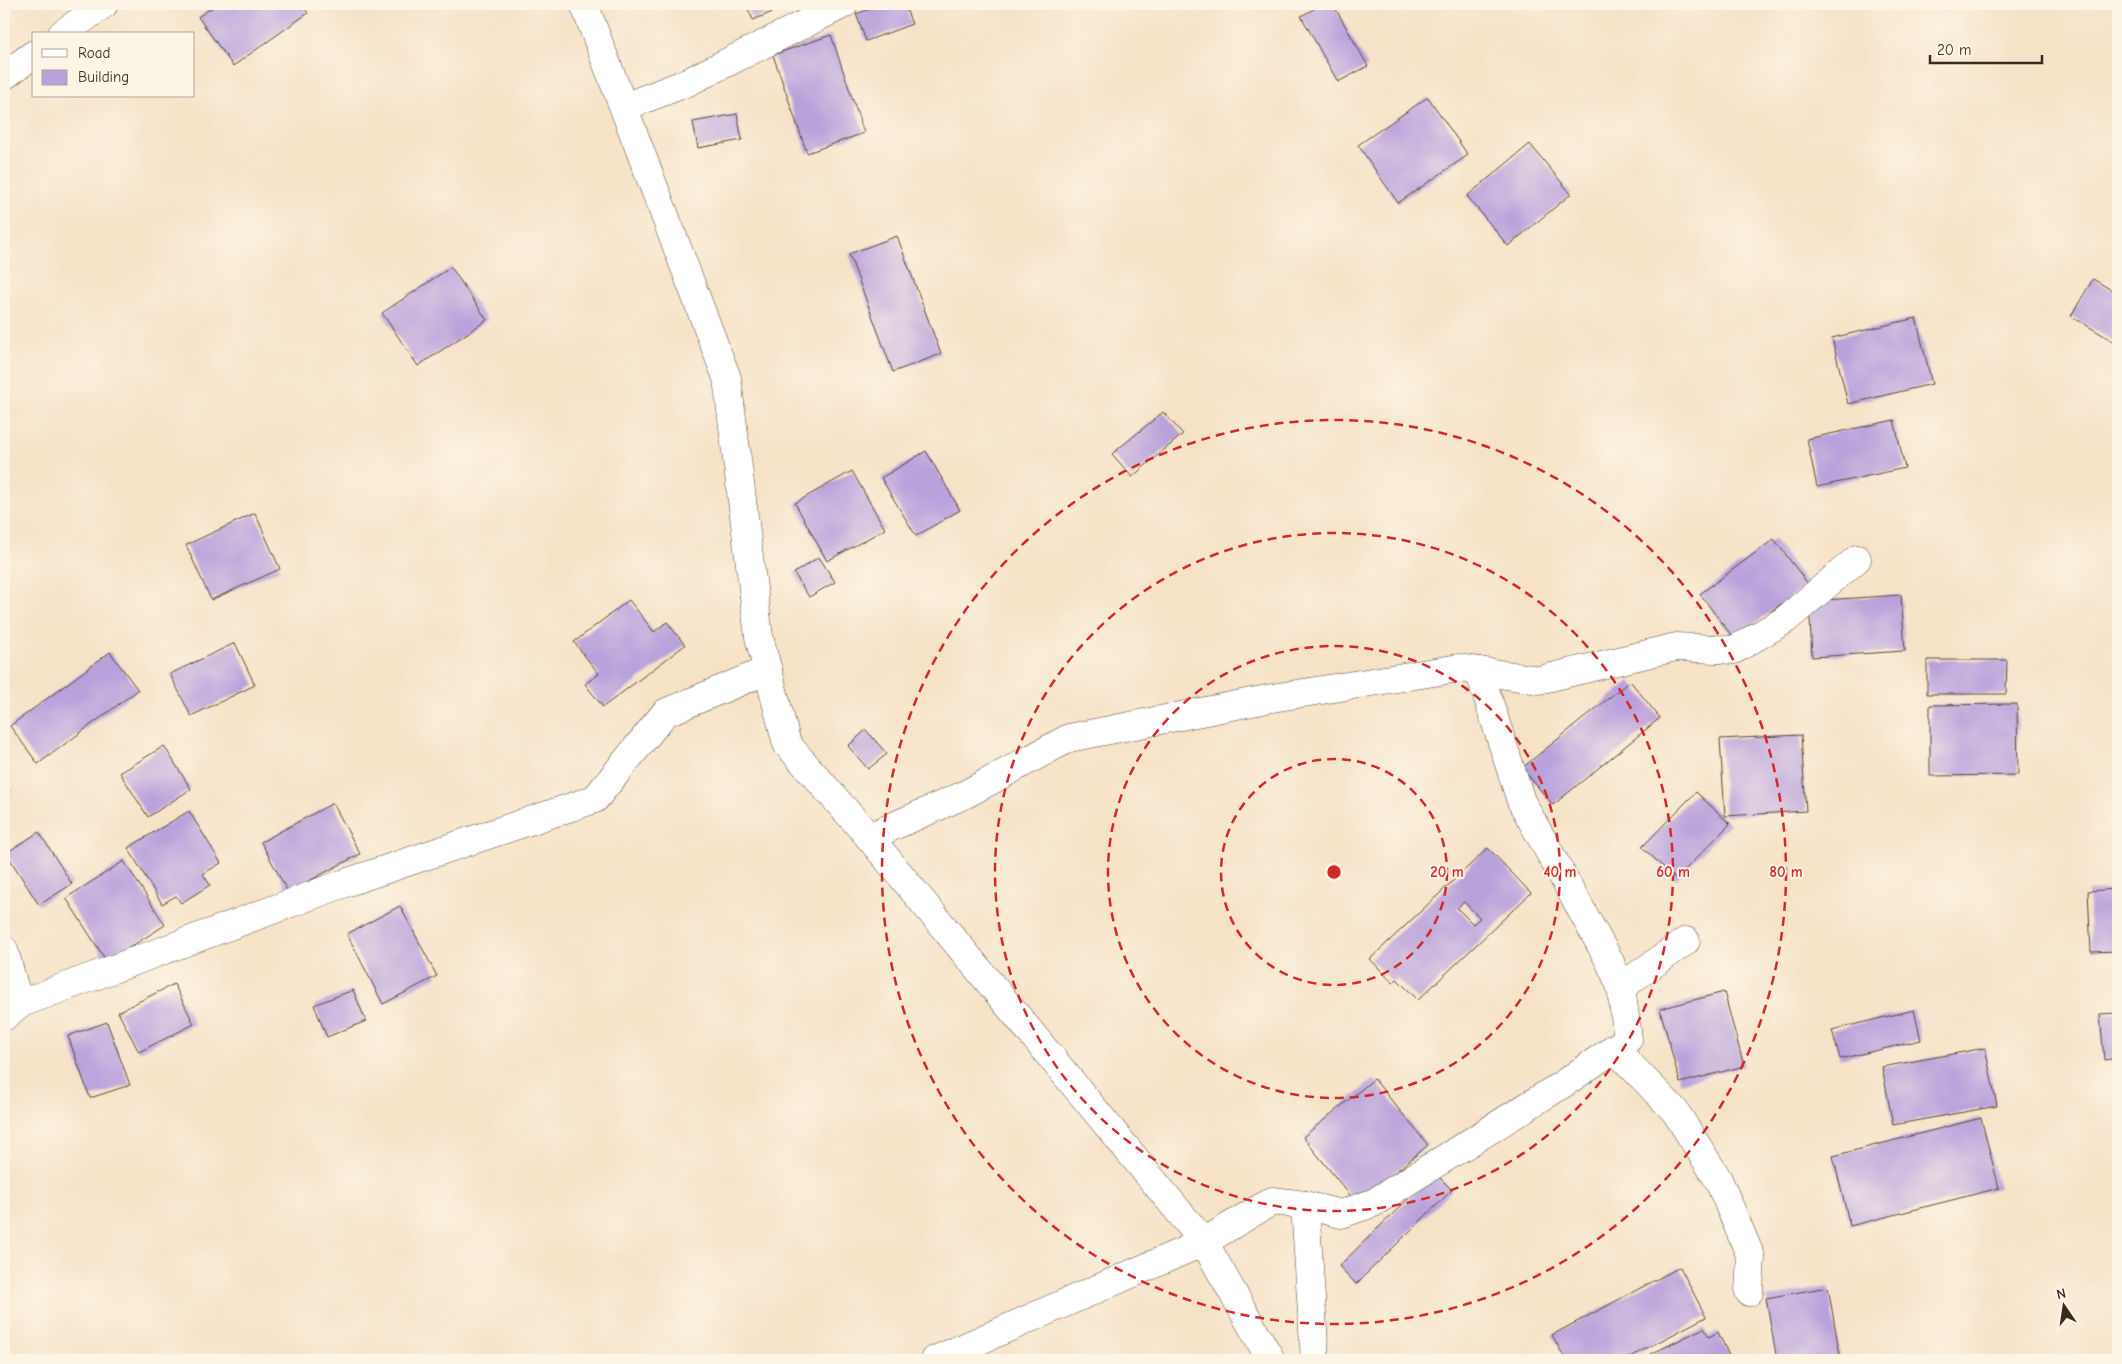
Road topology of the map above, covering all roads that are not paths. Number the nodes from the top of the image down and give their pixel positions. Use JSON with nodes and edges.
{"nodes":[{"id":1,"x":104,"y":4,"type":"edge"},
{"id":2,"x":584,"y":4,"type":"edge"},
{"id":3,"x":844,"y":4,"type":"edge"},
{"id":4,"x":65,"y":32,"type":"edge"},
{"id":5,"x":32,"y":55,"type":"edge"},
{"id":6,"x":4,"y":76,"type":"edge"},
{"id":7,"x":624,"y":107,"type":"junction"},
{"id":8,"x":1857,"y":560,"type":"dead end"},
{"id":9,"x":768,"y":670,"type":"junction"},
{"id":10,"x":1479,"y":671,"type":"junction"},
{"id":11,"x":869,"y":837,"type":"junction"},
{"id":12,"x":1686,"y":941,"type":"dead end"},
{"id":13,"x":4,"y":950,"type":"edge"},
{"id":14,"x":1621,"y":988,"type":"junction"},
{"id":15,"x":11,"y":1011,"type":"edge"},
{"id":16,"x":1614,"y":1048,"type":"junction"},
{"id":17,"x":1305,"y":1205,"type":"junction"},
{"id":18,"x":1204,"y":1242,"type":"junction"},
{"id":19,"x":1749,"y":1292,"type":"dead end"},
{"id":20,"x":935,"y":1360,"type":"edge"},
{"id":21,"x":1271,"y":1360,"type":"edge"},
{"id":22,"x":1315,"y":1360,"type":"edge"}],
"edges":[{"from":1,"to":4,"type":"street"},
{"from":2,"to":7,"type":"street"},
{"from":3,"to":7,"type":"street"},
{"from":5,"to":6,"type":"street"},
{"from":7,"to":9,"type":"street"},
{"from":8,"to":10,"type":"street"},
{"from":9,"to":11,"type":"street"},
{"from":9,"to":15,"type":"street"},
{"from":10,"to":11,"type":"street"},
{"from":10,"to":14,"type":"street"},
{"from":11,"to":18,"type":"street"},
{"from":12,"to":14,"type":"street"},
{"from":13,"to":15,"type":"street"},
{"from":14,"to":16,"type":"street"},
{"from":16,"to":17,"type":"street"},
{"from":16,"to":19,"type":"street"},
{"from":17,"to":18,"type":"street"},
{"from":17,"to":22,"type":"street"},
{"from":18,"to":20,"type":"street"},
{"from":18,"to":21,"type":"street"}]}
